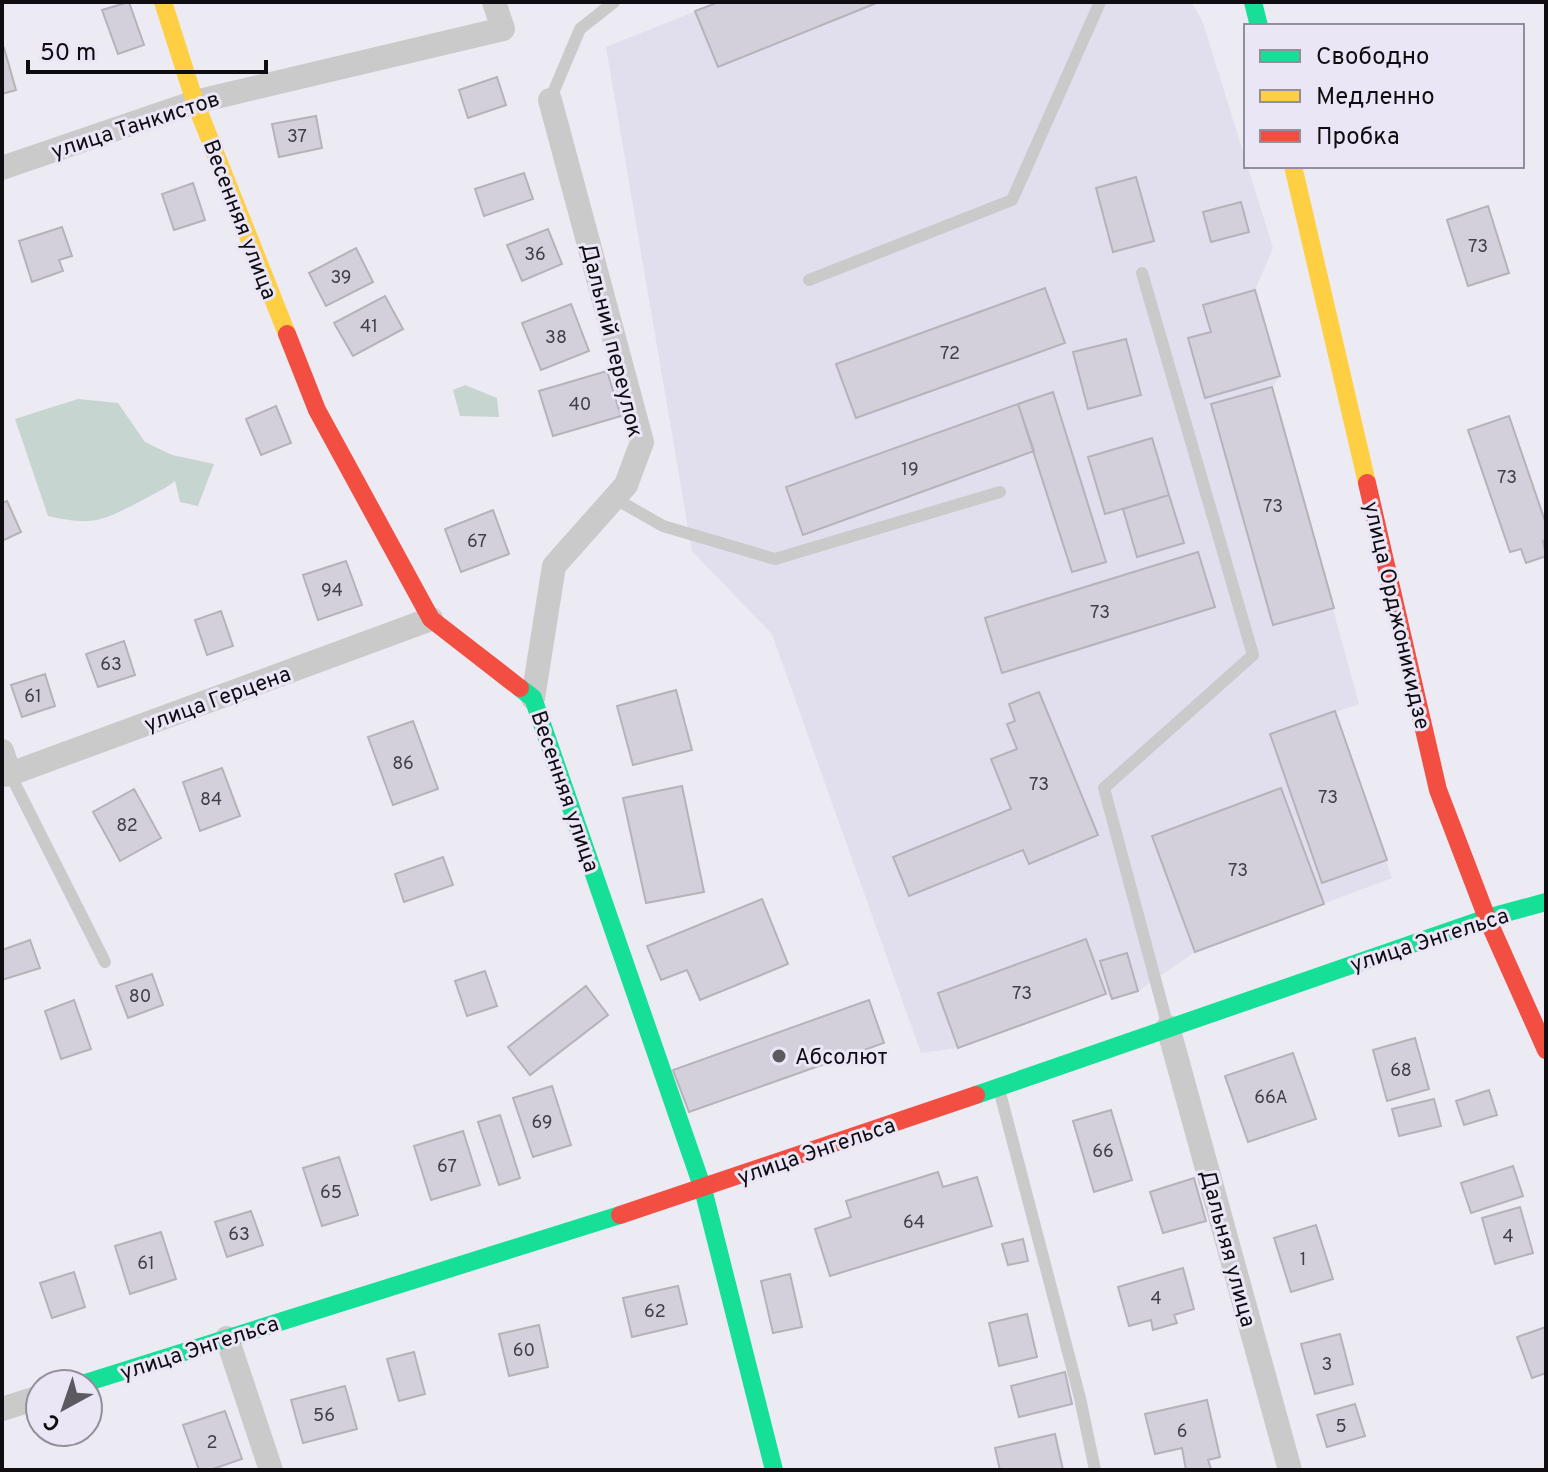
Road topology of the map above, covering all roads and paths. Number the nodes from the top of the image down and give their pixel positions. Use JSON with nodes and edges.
{"nodes":[{"id":1,"x":163,"y":2,"type":"edge"},
{"id":2,"x":494,"y":2,"type":"edge"},
{"id":3,"x":614,"y":2,"type":"edge"},
{"id":4,"x":1100,"y":2,"type":"edge"},
{"id":5,"x":1253,"y":2,"type":"edge"},
{"id":6,"x":1258,"y":24,"type":"edge"},
{"id":7,"x":550,"y":100,"type":"joint"},
{"id":8,"x":195,"y":102,"type":"junction"},
{"id":9,"x":2,"y":168,"type":"edge"},
{"id":10,"x":1293,"y":168,"type":"edge"},
{"id":11,"x":1142,"y":273,"type":"dead end"},
{"id":12,"x":809,"y":280,"type":"dead end"},
{"id":13,"x":1000,"y":492,"type":"dead end"},
{"id":14,"x":614,"y":498,"type":"junction"},
{"id":15,"x":431,"y":619,"type":"junction"},
{"id":16,"x":533,"y":698,"type":"junction"},
{"id":17,"x":5,"y":767,"type":"edge"},
{"id":18,"x":1546,"y":902,"type":"edge"},
{"id":19,"x":1487,"y":918,"type":"junction"},
{"id":20,"x":105,"y":962,"type":"dead end"},
{"id":21,"x":1168,"y":1027,"type":"junction"},
{"id":22,"x":1546,"y":1050,"type":"edge"},
{"id":23,"x":998,"y":1086,"type":"junction"},
{"id":24,"x":703,"y":1189,"type":"junction"},
{"id":25,"x":227,"y":1338,"type":"junction"},
{"id":26,"x":104,"y":1377,"type":"edge"},
{"id":27,"x":24,"y":1402,"type":"edge"},
{"id":28,"x":2,"y":1409,"type":"edge"},
{"id":29,"x":271,"y":1470,"type":"edge"},
{"id":30,"x":774,"y":1470,"type":"edge"},
{"id":31,"x":1095,"y":1470,"type":"edge"},
{"id":32,"x":1290,"y":1470,"type":"edge"}],
"edges":[{"from":1,"to":8,"type":"street","name":"Весенняя улица"},
{"from":2,"to":8,"type":"street","name":"улица Танкистов"},
{"from":3,"to":7,"type":"lane"},
{"from":4,"to":12,"type":"lane"},
{"from":5,"to":6,"type":"street"},
{"from":7,"to":14,"type":"street","name":"Дальний переулок"},
{"from":8,"to":9,"type":"street","name":"улица Танкистов"},
{"from":8,"to":15,"type":"street","name":"Весенняя улица"},
{"from":10,"to":19,"type":"street","name":"улица Орджоникидзе"},
{"from":11,"to":21,"type":"lane"},
{"from":13,"to":14,"type":"lane"},
{"from":14,"to":16,"type":"street","name":"Дальний переулок"},
{"from":15,"to":16,"type":"street","name":"Весенняя улица"},
{"from":15,"to":17,"type":"street","name":"улица Герцена"},
{"from":16,"to":24,"type":"street","name":"Весенняя улица"},
{"from":17,"to":20,"type":"lane"},
{"from":18,"to":19,"type":"street","name":"улица Энгельса"},
{"from":19,"to":21,"type":"street","name":"улица Энгельса"},
{"from":19,"to":22,"type":"street","name":"улица Орджоникидзе"},
{"from":21,"to":23,"type":"street","name":"улица Энгельса"},
{"from":21,"to":32,"type":"street","name":"Дальняя улица"},
{"from":23,"to":24,"type":"street","name":"улица Энгельса"},
{"from":23,"to":31,"type":"lane"},
{"from":24,"to":25,"type":"street","name":"улица Энгельса"},
{"from":24,"to":30,"type":"street","name":"Весенняя улица"},
{"from":25,"to":26,"type":"street","name":"улица Энгельса"},
{"from":25,"to":29,"type":"street"},
{"from":27,"to":28,"type":"street"}]}
